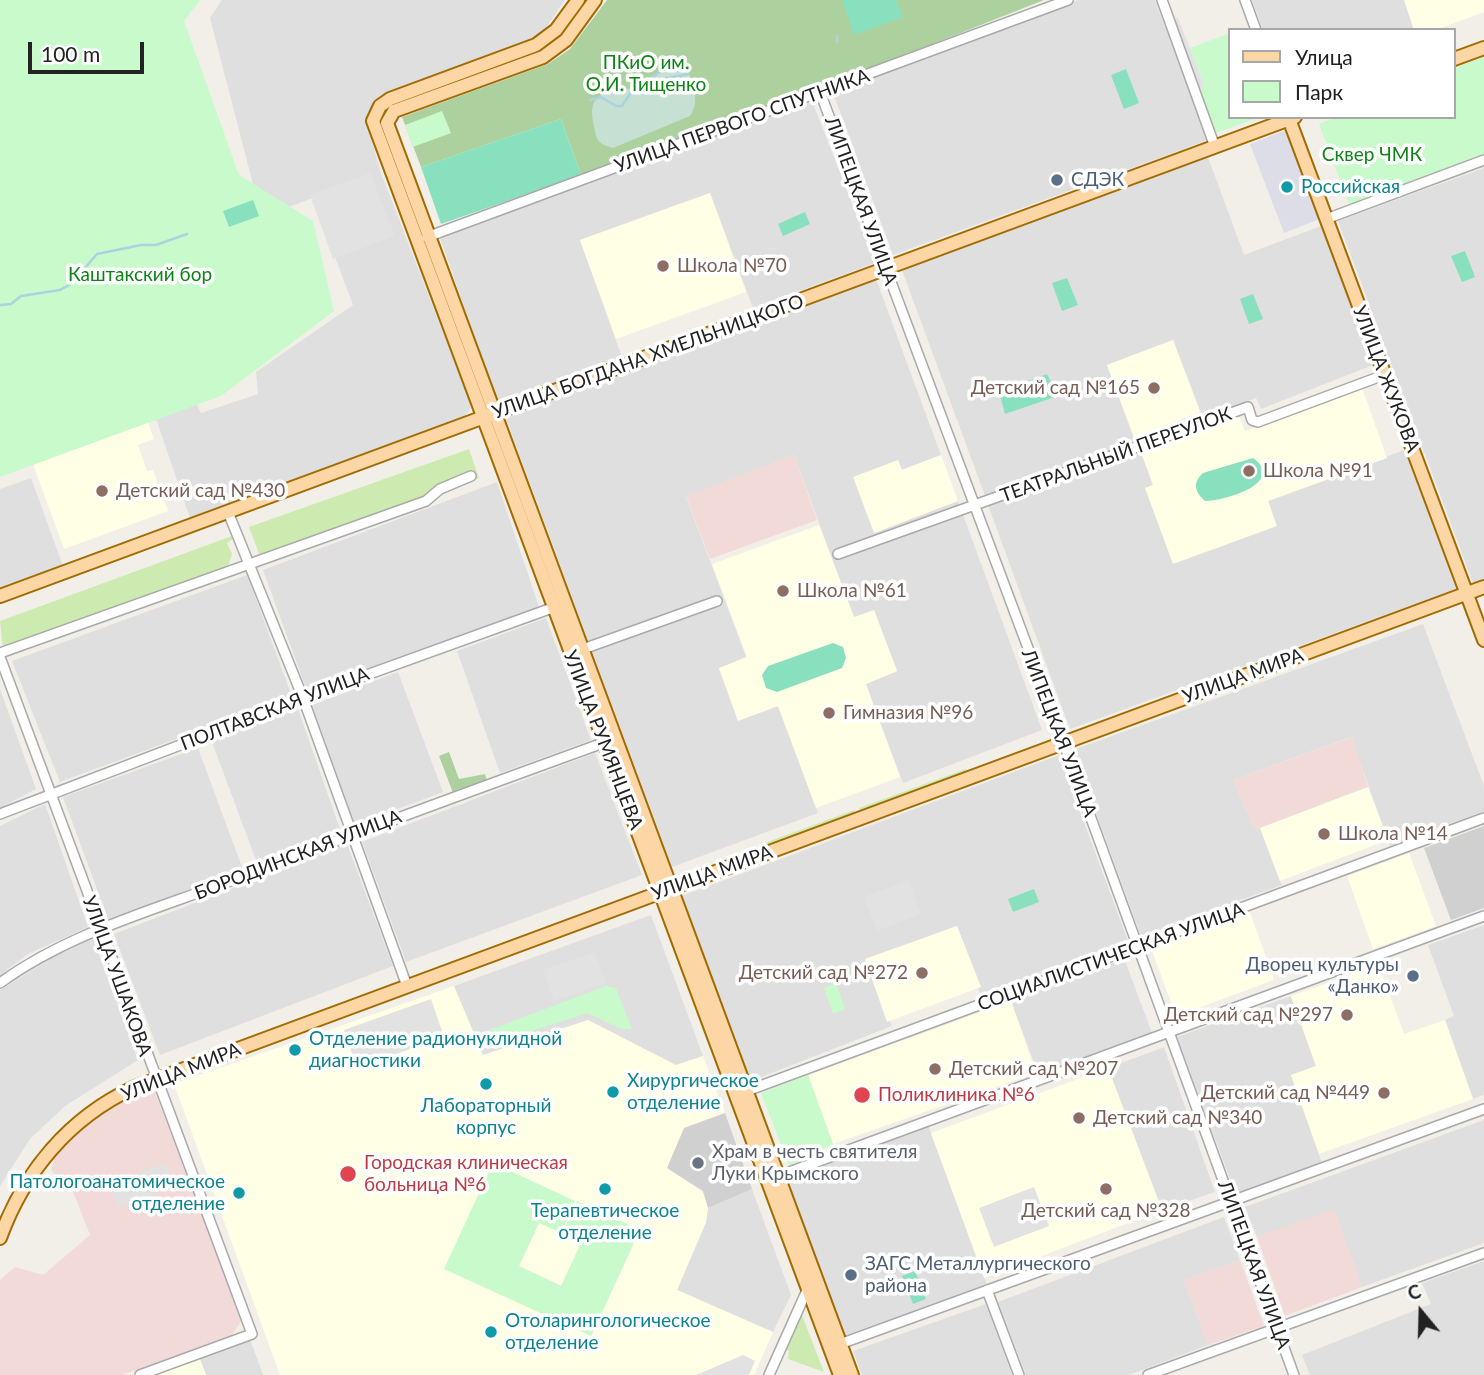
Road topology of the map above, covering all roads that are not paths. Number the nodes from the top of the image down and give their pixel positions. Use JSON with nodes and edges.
{"nodes":[{"id":1,"x":578,"y":0,"type":"edge"},
{"id":2,"x":594,"y":0,"type":"edge"},
{"id":3,"x":1068,"y":0,"type":"edge"},
{"id":4,"x":1162,"y":0,"type":"edge"},
{"id":5,"x":1245,"y":0,"type":"edge"},
{"id":6,"x":1255,"y":28,"type":"edge"},
{"id":7,"x":1484,"y":48,"type":"edge"},
{"id":8,"x":1456,"y":58,"type":"edge"},
{"id":9,"x":820,"y":92,"type":"junction"},
{"id":10,"x":380,"y":106,"type":"junction"},
{"id":11,"x":1288,"y":119,"type":"edge"},
{"id":12,"x":1291,"y":119,"type":"edge"},
{"id":13,"x":388,"y":120,"type":"junction"},
{"id":14,"x":1215,"y":146,"type":"junction"},
{"id":15,"x":1484,"y":160,"type":"edge"},
{"id":16,"x":1326,"y":219,"type":"junction"},
{"id":17,"x":429,"y":237,"type":"junction"},
{"id":18,"x":415,"y":241,"type":"junction"},
{"id":19,"x":886,"y":269,"type":"junction"},
{"id":20,"x":1384,"y":375,"type":"junction"},
{"id":21,"x":495,"y":414,"type":"junction"},
{"id":22,"x":481,"y":419,"type":"junction"},
{"id":23,"x":471,"y":476,"type":"dead end"},
{"id":24,"x":974,"y":506,"type":"junction"},
{"id":25,"x":228,"y":512,"type":"junction"},
{"id":26,"x":838,"y":554,"type":"dead end"},
{"id":27,"x":248,"y":565,"type":"junction"},
{"id":28,"x":1484,"y":587,"type":"edge"},
{"id":29,"x":1467,"y":593,"type":"junction"},
{"id":30,"x":0,"y":596,"type":"edge"},
{"id":31,"x":717,"y":601,"type":"dead end"},
{"id":32,"x":552,"y":608,"type":"junction"},
{"id":33,"x":1484,"y":640,"type":"edge"},
{"id":34,"x":583,"y":649,"type":"junction"},
{"id":35,"x":0,"y":655,"type":"edge"},
{"id":36,"x":303,"y":698,"type":"junction"},
{"id":37,"x":603,"y":743,"type":"junction"},
{"id":38,"x":1063,"y":743,"type":"junction"},
{"id":39,"x":48,"y":794,"type":"junction"},
{"id":40,"x":0,"y":814,"type":"edge"},
{"id":41,"x":1484,"y":818,"type":"edge"},
{"id":42,"x":351,"y":834,"type":"junction"},
{"id":43,"x":667,"y":890,"type":"junction"},
{"id":44,"x":1484,"y":916,"type":"edge"},
{"id":45,"x":100,"y":929,"type":"junction"},
{"id":46,"x":1138,"y":946,"type":"junction"},
{"id":47,"x":0,"y":983,"type":"edge"},
{"id":48,"x":407,"y":986,"type":"junction"},
{"id":49,"x":1170,"y":1032,"type":"junction"},
{"id":50,"x":156,"y":1079,"type":"junction"},
{"id":51,"x":743,"y":1093,"type":"junction"},
{"id":52,"x":1484,"y":1109,"type":"edge"},
{"id":53,"x":774,"y":1177,"type":"junction"},
{"id":54,"x":1230,"y":1202,"type":"junction"},
{"id":55,"x":4,"y":1219,"type":"edge"},
{"id":56,"x":0,"y":1238,"type":"edge"},
{"id":57,"x":1484,"y":1253,"type":"edge"},
{"id":58,"x":808,"y":1288,"type":"junction"},
{"id":59,"x":987,"y":1290,"type":"junction"},
{"id":60,"x":1277,"y":1328,"type":"junction"},
{"id":61,"x":840,"y":1344,"type":"junction"},
{"id":62,"x":140,"y":1375,"type":"edge"},
{"id":63,"x":769,"y":1375,"type":"edge"},
{"id":64,"x":840,"y":1375,"type":"edge"},
{"id":65,"x":852,"y":1375,"type":"edge"},
{"id":66,"x":1019,"y":1375,"type":"edge"},
{"id":67,"x":1148,"y":1375,"type":"edge"},
{"id":68,"x":1294,"y":1375,"type":"edge"}],
"edges":[{"from":1,"to":10,"type":"main road"},
{"from":2,"to":13,"type":"main road"},
{"from":3,"to":9,"type":"street","name":"УЛИЦА ПЕРВОГО СПУТНИКА"},
{"from":4,"to":14,"type":"street"},
{"from":5,"to":6,"type":"street"},
{"from":7,"to":8,"type":"main road"},
{"from":9,"to":17,"type":"street","name":"УЛИЦА ПЕРВОГО СПУТНИКА"},
{"from":9,"to":19,"type":"street","name":"ЛИПЕЦКАЯ УЛИЦА"},
{"from":10,"to":13,"type":"main road","name":"УЛИЦА РУМЯНЦЕВА"},
{"from":10,"to":18,"type":"main road","name":"УЛИЦА РУМЯНЦЕВА"},
{"from":11,"to":14,"type":"main road","name":"УЛИЦА БОГДАНА ХМЕЛЬНИЦКОГО"},
{"from":12,"to":16,"type":"main road","name":"УЛИЦА ЖУКОВА"},
{"from":13,"to":17,"type":"main road","name":"УЛИЦА РУМЯНЦЕВА"},
{"from":14,"to":19,"type":"main road","name":"УЛИЦА БОГДАНА ХМЕЛЬНИЦКОГО"},
{"from":15,"to":16,"type":"street"},
{"from":16,"to":20,"type":"main road","name":"УЛИЦА ЖУКОВА"},
{"from":17,"to":18,"type":"street","name":"УЛИЦА ПЕРВОГО СПУТНИКА"},
{"from":17,"to":21,"type":"main road","name":"УЛИЦА РУМЯНЦЕВА"},
{"from":18,"to":22,"type":"main road","name":"УЛИЦА РУМЯНЦЕВА"},
{"from":19,"to":21,"type":"main road","name":"УЛИЦА БОГДАНА ХМЕЛЬНИЦКОГО"},
{"from":19,"to":24,"type":"street","name":"ЛИПЕЦКАЯ УЛИЦА"},
{"from":20,"to":24,"type":"street","name":"ТЕАТРАЛЬНЫЙ ПЕРЕУЛОК"},
{"from":20,"to":29,"type":"main road","name":"УЛИЦА ЖУКОВА"},
{"from":21,"to":22,"type":"main road","name":"УЛИЦА БОГДАНА ХМЕЛЬНИЦКОГО"},
{"from":21,"to":34,"type":"main road","name":"УЛИЦА РУМЯНЦЕВА"},
{"from":22,"to":25,"type":"main road","name":"УЛИЦА БОГДАНА ХМЕЛЬНИЦКОГО"},
{"from":22,"to":32,"type":"main road","name":"УЛИЦА РУМЯНЦЕВА"},
{"from":23,"to":27,"type":"street"},
{"from":24,"to":26,"type":"street","name":"ТЕАТРАЛЬНЫЙ ПЕРЕУЛОК"},
{"from":24,"to":38,"type":"street","name":"ЛИПЕЦКАЯ УЛИЦА"},
{"from":25,"to":27,"type":"street"},
{"from":25,"to":30,"type":"main road","name":"УЛИЦА БОГДАНА ХМЕЛЬНИЦКОГО"},
{"from":27,"to":35,"type":"street"},
{"from":27,"to":36,"type":"street"},
{"from":28,"to":29,"type":"main road","name":"УЛИЦА МИРА"},
{"from":29,"to":33,"type":"main road","name":"УЛИЦА ЖУКОВА"},
{"from":29,"to":38,"type":"main road","name":"УЛИЦА МИРА"},
{"from":31,"to":34,"type":"street"},
{"from":32,"to":36,"type":"street","name":"ПОЛТАВСКАЯ УЛИЦА"},
{"from":32,"to":37,"type":"main road","name":"УЛИЦА РУМЯНЦЕВА"},
{"from":34,"to":43,"type":"main road","name":"УЛИЦА РУМЯНЦЕВА"},
{"from":35,"to":39,"type":"street","name":"УЛИЦА УШАКОВА"},
{"from":36,"to":39,"type":"street","name":"ПОЛТАВСКАЯ УЛИЦА"},
{"from":36,"to":42,"type":"street"},
{"from":37,"to":42,"type":"street","name":"БОРОДИНСКАЯ УЛИЦА"},
{"from":37,"to":43,"type":"main road","name":"УЛИЦА РУМЯНЦЕВА"},
{"from":38,"to":43,"type":"main road","name":"УЛИЦА МИРА"},
{"from":38,"to":46,"type":"street","name":"ЛИПЕЦКАЯ УЛИЦА"},
{"from":39,"to":40,"type":"street","name":"ПОЛТАВСКАЯ УЛИЦА"},
{"from":39,"to":45,"type":"street","name":"УЛИЦА УШАКОВА"},
{"from":41,"to":46,"type":"street","name":"СОЦИАЛИСТИЧЕСКАЯ УЛИЦА"},
{"from":42,"to":45,"type":"street","name":"БОРОДИНСКАЯ УЛИЦА"},
{"from":42,"to":48,"type":"street"},
{"from":43,"to":48,"type":"main road","name":"УЛИЦА МИРА"},
{"from":43,"to":51,"type":"main road","name":"УЛИЦА РУМЯНЦЕВА"},
{"from":44,"to":49,"type":"street"},
{"from":45,"to":47,"type":"street","name":"БОРОДИНСКАЯ УЛИЦА"},
{"from":45,"to":50,"type":"street","name":"УЛИЦА УШАКОВА"},
{"from":46,"to":49,"type":"street","name":"ЛИПЕЦКАЯ УЛИЦА"},
{"from":46,"to":51,"type":"street","name":"СОЦИАЛИСТИЧЕСКАЯ УЛИЦА"},
{"from":48,"to":50,"type":"main road","name":"УЛИЦА МИРА"},
{"from":49,"to":53,"type":"street"},
{"from":49,"to":54,"type":"street","name":"ЛИПЕЦКАЯ УЛИЦА"},
{"from":50,"to":55,"type":"main road","name":"УЛИЦА МИРА"},
{"from":50,"to":62,"type":"street","name":"УЛИЦА УШАКОВА"},
{"from":51,"to":53,"type":"main road","name":"УЛИЦА РУМЯНЦЕВА"},
{"from":52,"to":54,"type":"street"},
{"from":53,"to":58,"type":"main road","name":"УЛИЦА РУМЯНЦЕВА"},
{"from":53,"to":61,"type":"main road","name":"УЛИЦА РУМЯНЦЕВА"},
{"from":54,"to":59,"type":"street"},
{"from":54,"to":60,"type":"street","name":"ЛИПЕЦКАЯ УЛИЦА"},
{"from":55,"to":56,"type":"main road","name":"УЛИЦА МИРА"},
{"from":57,"to":60,"type":"street"},
{"from":58,"to":63,"type":"street"},
{"from":58,"to":64,"type":"main road","name":"УЛИЦА РУМЯНЦЕВА"},
{"from":59,"to":61,"type":"street"},
{"from":59,"to":66,"type":"street"},
{"from":60,"to":67,"type":"street"},
{"from":60,"to":68,"type":"street","name":"ЛИПЕЦКАЯ УЛИЦА"},
{"from":61,"to":65,"type":"main road","name":"УЛИЦА РУМЯНЦЕВА"}]}
